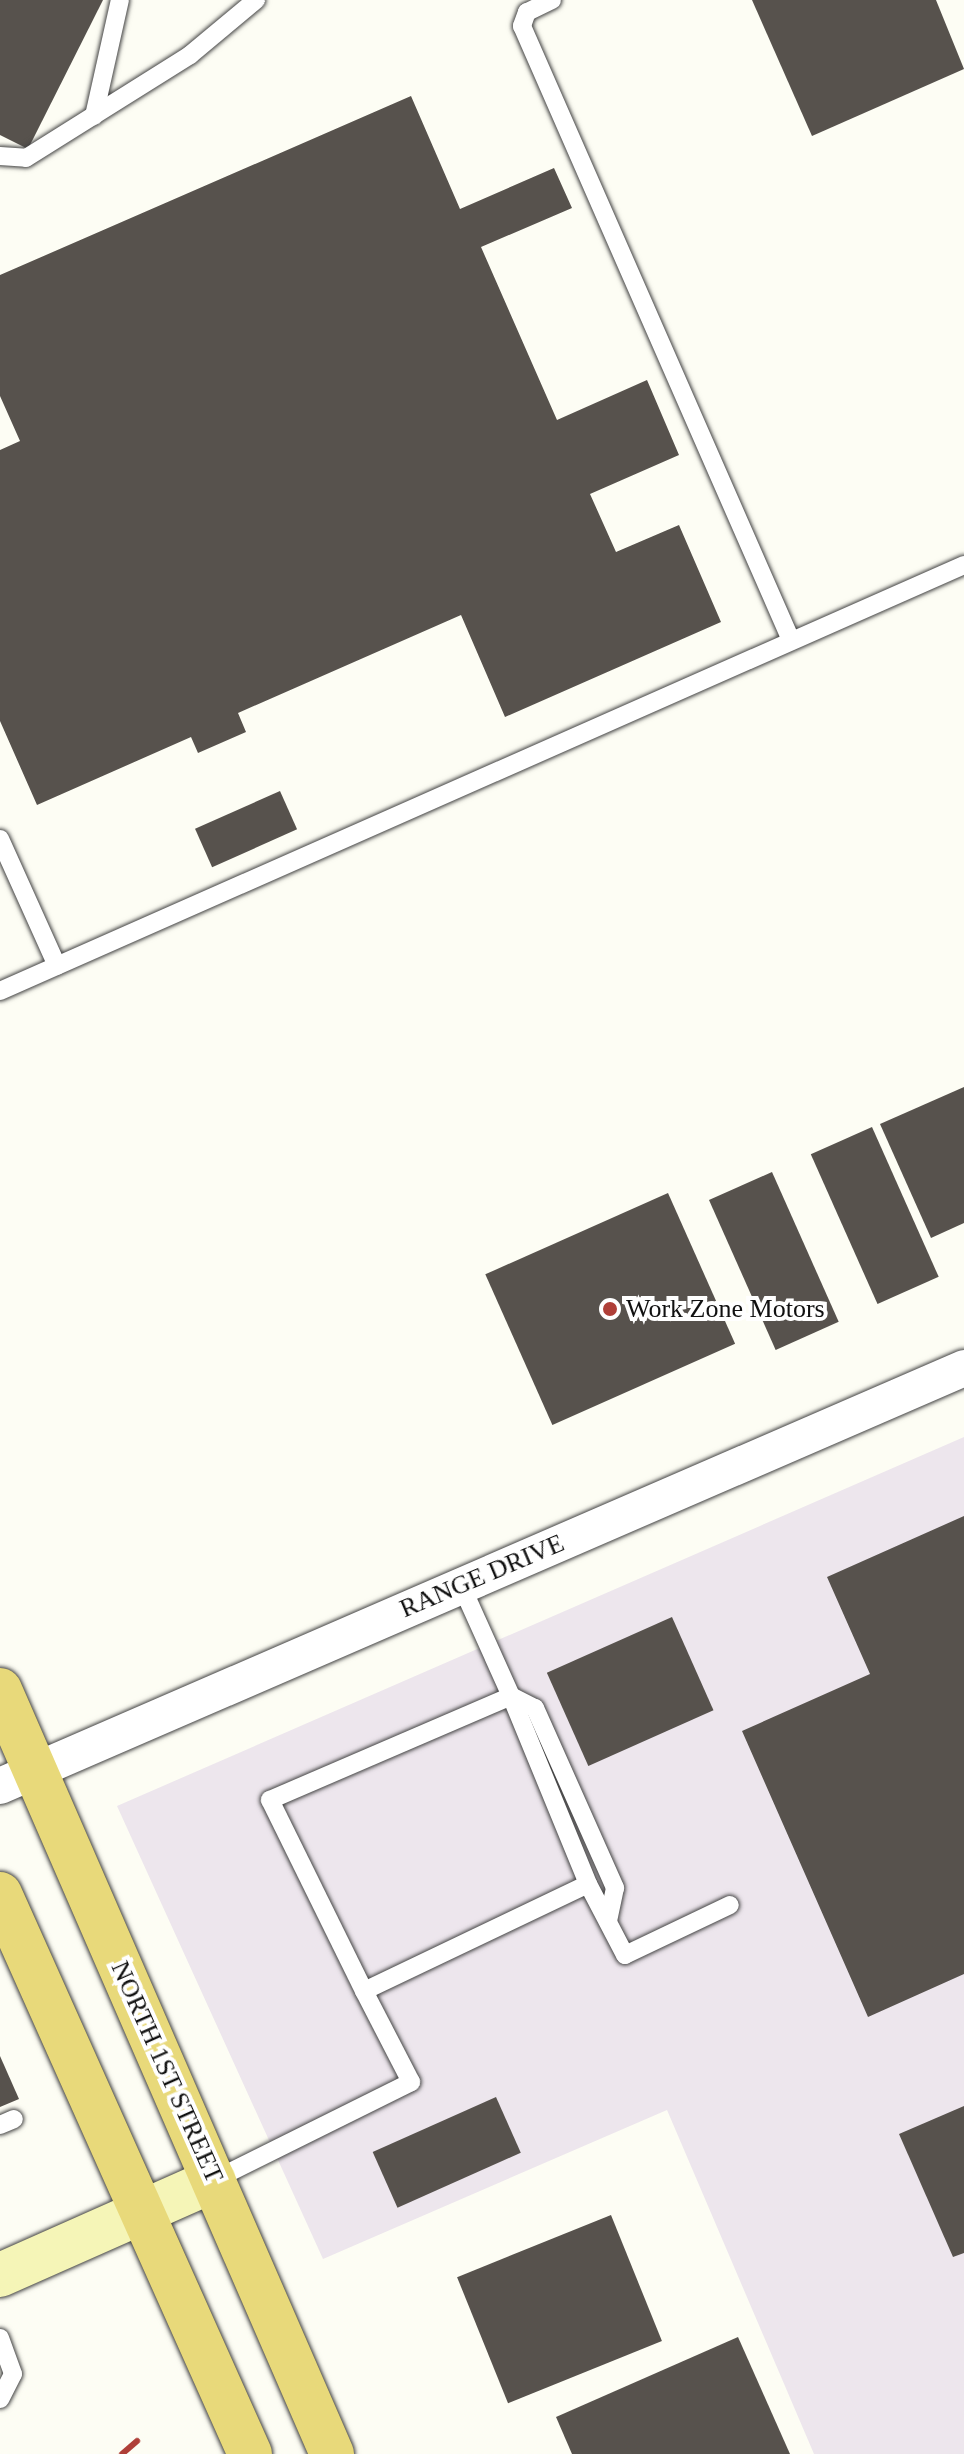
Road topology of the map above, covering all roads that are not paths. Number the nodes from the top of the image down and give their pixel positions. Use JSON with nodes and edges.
{"nodes":[{"id":1,"x":120,"y":0,"type":"edge"},
{"id":2,"x":256,"y":0,"type":"edge"},
{"id":3,"x":552,"y":0,"type":"edge"},
{"id":4,"x":94,"y":116,"type":"junction"},
{"id":5,"x":0,"y":156,"type":"edge"},
{"id":6,"x":964,"y":565,"type":"edge"},
{"id":7,"x":790,"y":638,"type":"junction"},
{"id":8,"x":0,"y":839,"type":"edge"},
{"id":9,"x":57,"y":966,"type":"junction"},
{"id":10,"x":0,"y":991,"type":"edge"},
{"id":11,"x":964,"y":1368,"type":"edge"},
{"id":12,"x":461,"y":1585,"type":"junction"},
{"id":13,"x":0,"y":1690,"type":"edge"},
{"id":14,"x":511,"y":1696,"type":"junction"},
{"id":15,"x":18,"y":1778,"type":"edge"},
{"id":16,"x":588,"y":1884,"type":"junction"},
{"id":17,"x":0,"y":1894,"type":"edge"},
{"id":18,"x":730,"y":1905,"type":"dead end"},
{"id":19,"x":608,"y":1920,"type":"junction"},
{"id":20,"x":364,"y":1991,"type":"junction"},
{"id":21,"x":214,"y":2180,"type":"junction"},
{"id":22,"x":140,"y":2212,"type":"junction"},
{"id":23,"x":0,"y":2275,"type":"edge"},
{"id":24,"x":0,"y":2338,"type":"edge"},
{"id":25,"x":0,"y":2399,"type":"edge"},
{"id":26,"x":250,"y":2454,"type":"edge"},
{"id":27,"x":332,"y":2454,"type":"edge"}],
"edges":[{"from":1,"to":4,"type":"lane"},
{"from":2,"to":4,"type":"lane"},
{"from":3,"to":7,"type":"lane"},
{"from":4,"to":5,"type":"lane"},
{"from":6,"to":7,"type":"lane"},
{"from":7,"to":9,"type":"lane"},
{"from":8,"to":9,"type":"lane"},
{"from":9,"to":10,"type":"lane"},
{"from":11,"to":12,"type":"street","name":"RANGE DRIVE"},
{"from":12,"to":14,"type":"lane"},
{"from":12,"to":15,"type":"street","name":"RANGE DRIVE"},
{"from":13,"to":15,"type":"main road","name":"NORTH 1ST STREET"},
{"from":14,"to":16,"type":"lane"},
{"from":14,"to":19,"type":"lane"},
{"from":14,"to":20,"type":"lane"},
{"from":15,"to":21,"type":"main road","name":"NORTH 1ST STREET"},
{"from":16,"to":19,"type":"lane"},
{"from":16,"to":20,"type":"lane"},
{"from":17,"to":22,"type":"main road"},
{"from":18,"to":19,"type":"lane"},
{"from":20,"to":21,"type":"lane"},
{"from":21,"to":22,"type":"main road"},
{"from":21,"to":27,"type":"main road","name":"NORTH 1ST STREET"},
{"from":22,"to":23,"type":"main road"},
{"from":22,"to":26,"type":"main road"},
{"from":24,"to":25,"type":"lane"}]}
